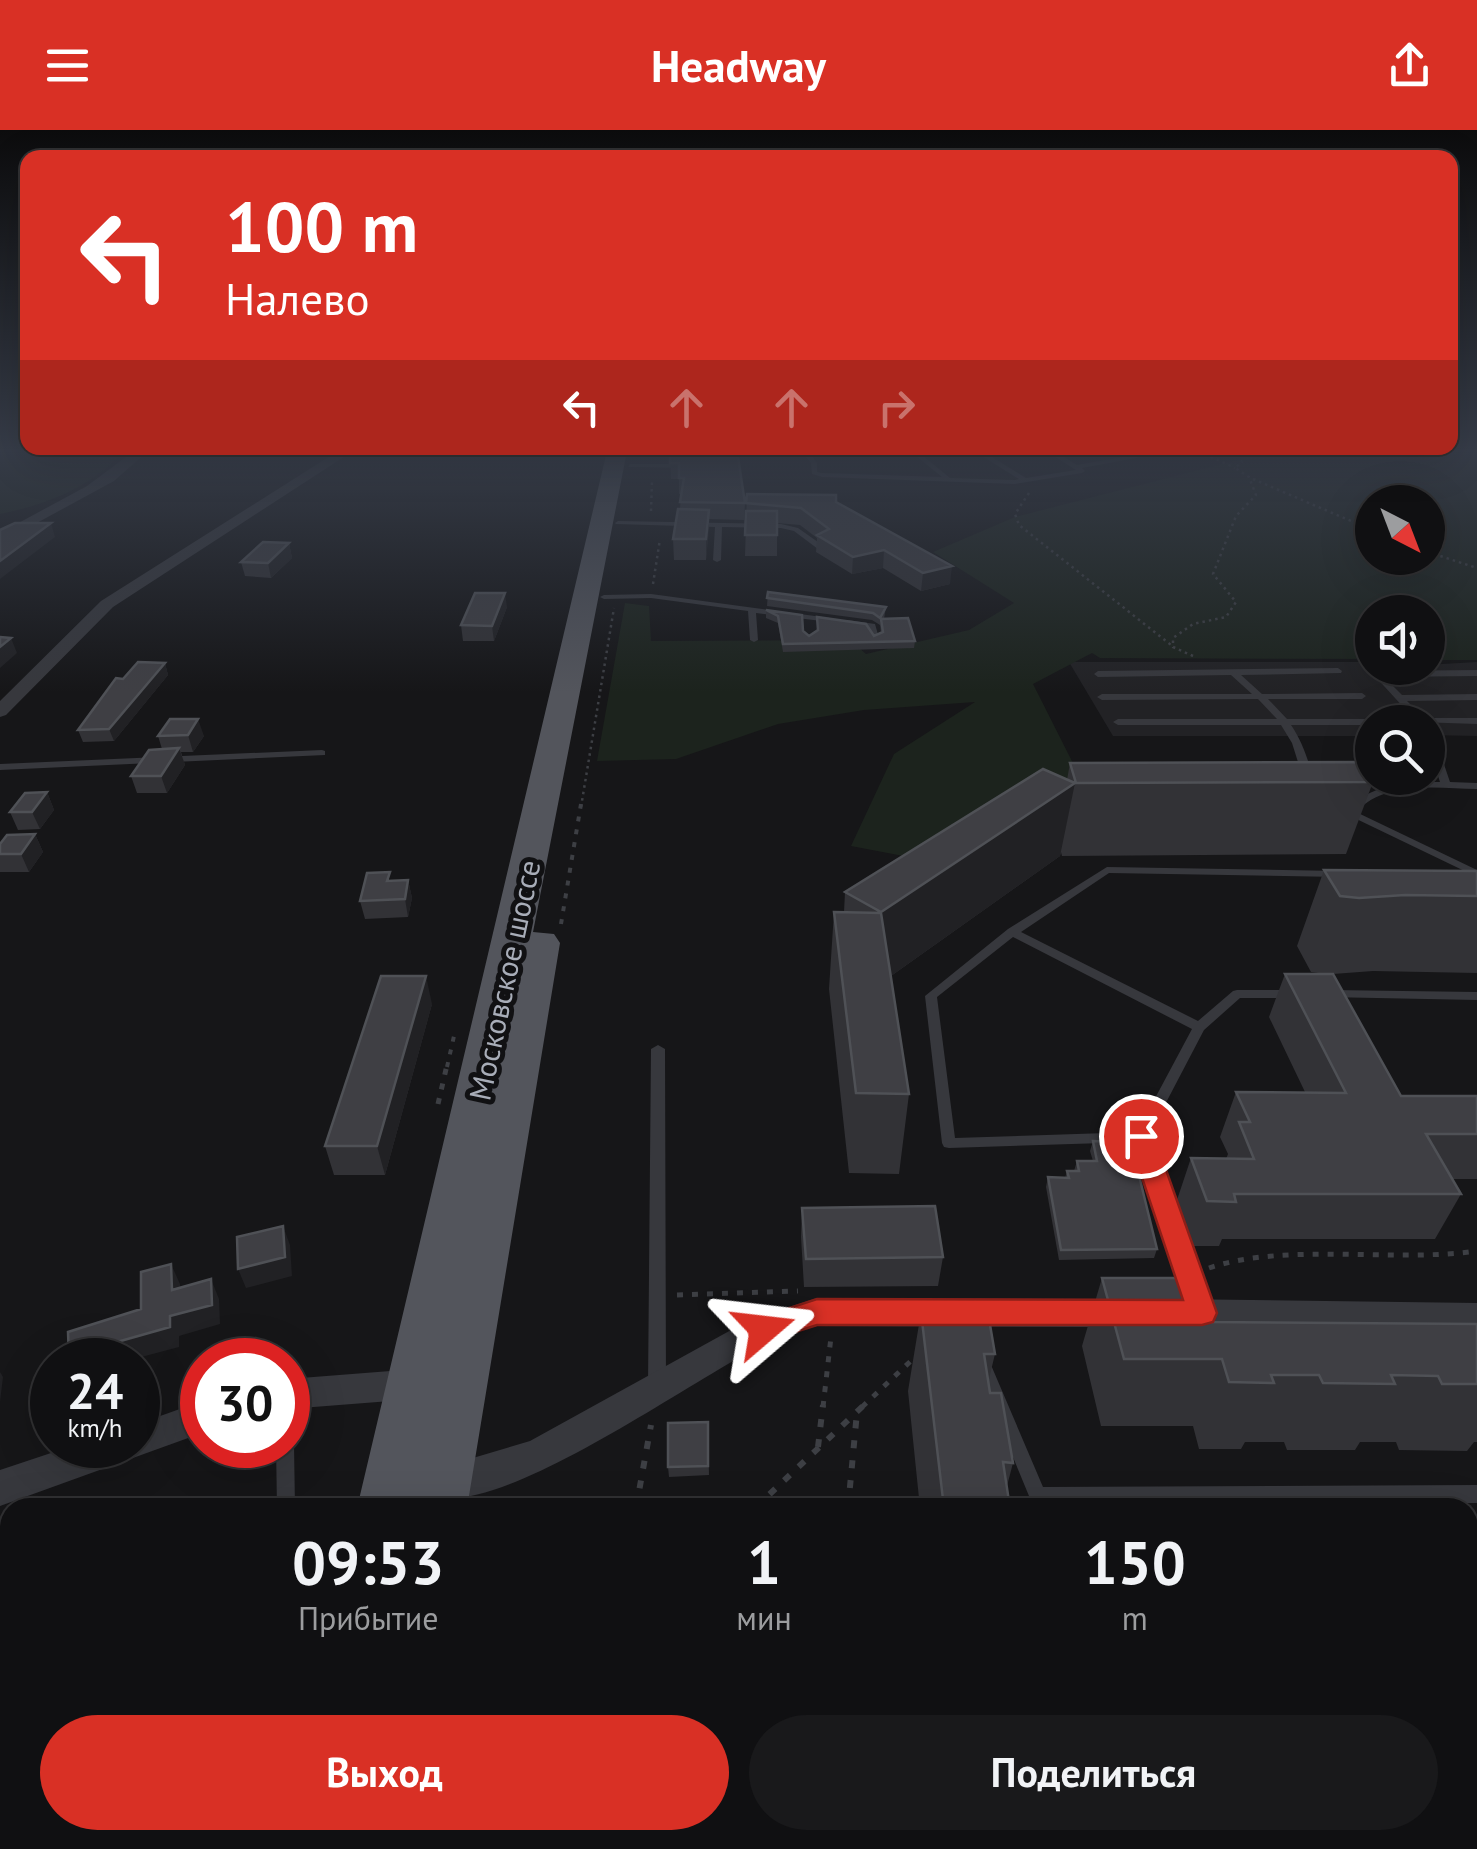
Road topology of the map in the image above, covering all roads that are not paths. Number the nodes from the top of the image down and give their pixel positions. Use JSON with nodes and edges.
{"nodes":[{"id":1,"x":222,"y":531,"type":"edge"},
{"id":2,"x":609,"y":531,"type":"edge"},
{"id":3,"x":616,"y":531,"type":"edge"},
{"id":4,"x":719,"y":531,"type":"edge"},
{"id":5,"x":800,"y":531,"type":"edge"},
{"id":6,"x":820,"y":547,"type":"edge"},
{"id":7,"x":718,"y":560,"type":"dead end"},
{"id":8,"x":604,"y":596,"type":"junction"},
{"id":9,"x":752,"y":608,"type":"junction"},
{"id":10,"x":874,"y":638,"type":"edge"},
{"id":11,"x":754,"y":640,"type":"dead end"},
{"id":12,"x":1338,"y":671,"type":"dead end"},
{"id":13,"x":1233,"y":672,"type":"junction"},
{"id":14,"x":1477,"y":673,"type":"edge"},
{"id":15,"x":1098,"y":674,"type":"dead end"},
{"id":16,"x":1362,"y":696,"type":"dead end"},
{"id":17,"x":1102,"y":697,"type":"dead end"},
{"id":18,"x":1260,"y":697,"type":"junction"},
{"id":19,"x":1399,"y":698,"type":"junction"},
{"id":20,"x":1477,"y":698,"type":"edge"},
{"id":21,"x":1406,"y":705,"type":"edge"},
{"id":22,"x":0,"y":711,"type":"edge"},
{"id":23,"x":1477,"y":721,"type":"edge"},
{"id":24,"x":1118,"y":722,"type":"dead end"},
{"id":25,"x":1288,"y":722,"type":"junction"},
{"id":26,"x":1355,"y":722,"type":"edge"},
{"id":27,"x":1445,"y":722,"type":"edge"},
{"id":28,"x":322,"y":754,"type":"dead end"},
{"id":29,"x":0,"y":766,"type":"edge"},
{"id":30,"x":1445,"y":783,"type":"edge"},
{"id":31,"x":1310,"y":785,"type":"edge"},
{"id":32,"x":1446,"y":786,"type":"junction"},
{"id":33,"x":1477,"y":786,"type":"edge"},
{"id":34,"x":1331,"y":806,"type":"edge"},
{"id":35,"x":1350,"y":813,"type":"junction"},
{"id":36,"x":1360,"y":874,"type":"edge"},
{"id":37,"x":1477,"y":875,"type":"edge"},
{"id":38,"x":1438,"y":876,"type":"edge"},
{"id":39,"x":1012,"y":932,"type":"junction"},
{"id":40,"x":1332,"y":994,"type":"junction"},
{"id":41,"x":1477,"y":996,"type":"edge"},
{"id":42,"x":1340,"y":1009,"type":"edge"},
{"id":43,"x":1199,"y":1027,"type":"junction"},
{"id":44,"x":658,"y":1049,"type":"dead end"},
{"id":45,"x":1141,"y":1136,"type":"junction"},
{"id":46,"x":1202,"y":1313,"type":"junction"},
{"id":47,"x":1477,"y":1317,"type":"edge"},
{"id":48,"x":977,"y":1350,"type":"edge"},
{"id":49,"x":416,"y":1384,"type":"junction"},
{"id":50,"x":657,"y":1391,"type":"junction"},
{"id":51,"x":310,"y":1392,"type":"edge"},
{"id":52,"x":57,"y":1468,"type":"edge"},
{"id":53,"x":285,"y":1468,"type":"edge"},
{"id":54,"x":0,"y":1488,"type":"edge"},
{"id":55,"x":1477,"y":1494,"type":"edge"},
{"id":56,"x":414,"y":1497,"type":"edge"},
{"id":57,"x":286,"y":1498,"type":"edge"},
{"id":58,"x":1037,"y":1498,"type":"edge"},
{"id":59,"x":1258,"y":1498,"type":"edge"}],
"edges":[{"from":1,"to":22,"type":"street"},
{"from":2,"to":49,"type":"main road","name":"Московское шоссе"},
{"from":3,"to":8,"type":"main road","name":"Московское шоссе"},
{"from":4,"to":7,"type":"lane"},
{"from":5,"to":6,"type":"lane"},
{"from":8,"to":9,"type":"lane"},
{"from":8,"to":56,"type":"main road","name":"Московское шоссе"},
{"from":9,"to":10,"type":"lane"},
{"from":9,"to":11,"type":"lane"},
{"from":12,"to":13,"type":"lane"},
{"from":13,"to":15,"type":"lane"},
{"from":13,"to":18,"type":"lane"},
{"from":14,"to":19,"type":"lane"},
{"from":16,"to":18,"type":"lane"},
{"from":17,"to":18,"type":"lane"},
{"from":18,"to":25,"type":"lane"},
{"from":19,"to":20,"type":"lane"},
{"from":19,"to":21,"type":"lane"},
{"from":23,"to":27,"type":"lane"},
{"from":24,"to":25,"type":"lane"},
{"from":25,"to":26,"type":"lane"},
{"from":25,"to":31,"type":"lane"},
{"from":28,"to":29,"type":"lane"},
{"from":30,"to":32,"type":"lane"},
{"from":32,"to":33,"type":"lane"},
{"from":32,"to":35,"type":"lane"},
{"from":34,"to":35,"type":"lane"},
{"from":35,"to":37,"type":"lane"},
{"from":36,"to":39,"type":"lane"},
{"from":37,"to":38,"type":"lane"},
{"from":39,"to":43,"type":"lane"},
{"from":39,"to":45,"type":"lane"},
{"from":40,"to":41,"type":"lane"},
{"from":40,"to":42,"type":"lane"},
{"from":40,"to":43,"type":"lane"},
{"from":43,"to":45,"type":"lane"},
{"from":44,"to":50,"type":"lane"},
{"from":45,"to":46,"type":"lane"},
{"from":46,"to":47,"type":"street"},
{"from":46,"to":50,"type":"street"},
{"from":48,"to":58,"type":"lane"},
{"from":49,"to":51,"type":"street"},
{"from":49,"to":56,"type":"main road","name":"Московское шоссе"},
{"from":50,"to":56,"type":"street"},
{"from":52,"to":54,"type":"street"},
{"from":53,"to":57,"type":"lane"},
{"from":55,"to":59,"type":"lane"}]}
